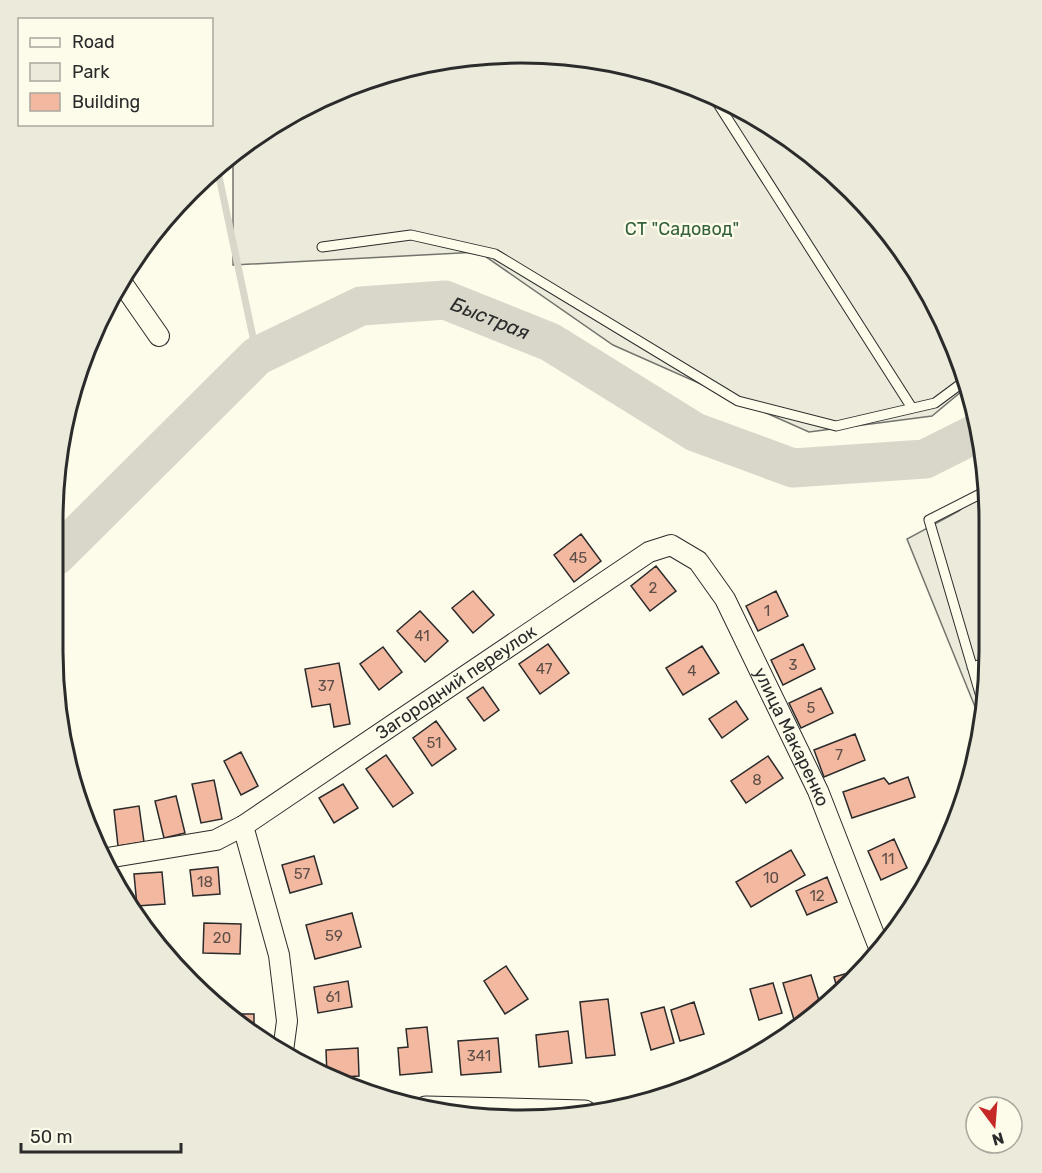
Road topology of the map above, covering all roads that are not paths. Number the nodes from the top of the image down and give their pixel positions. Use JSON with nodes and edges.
{"nodes":[{"id":1,"x":721,"y":109,"type":"edge"},
{"id":2,"x":322,"y":247,"type":"dead end"},
{"id":3,"x":126,"y":289,"type":"edge"},
{"id":4,"x":159,"y":336,"type":"dead end"},
{"id":5,"x":958,"y":386,"type":"edge"},
{"id":6,"x":912,"y":408,"type":"junction"},
{"id":7,"x":978,"y":495,"type":"edge"},
{"id":8,"x":670,"y":545,"type":"joint"},
{"id":9,"x":979,"y":665,"type":"edge"},
{"id":10,"x":972,"y":667,"type":"junction"},
{"id":11,"x":978,"y":686,"type":"edge"},
{"id":12,"x":243,"y":826,"type":"junction"},
{"id":13,"x":111,"y":857,"type":"edge"},
{"id":14,"x":876,"y":940,"type":"edge"},
{"id":15,"x":284,"y":1044,"type":"edge"}],
"edges":[{"from":1,"to":6,"type":"lane"},
{"from":2,"to":6,"type":"lane"},
{"from":3,"to":4,"type":"street"},
{"from":5,"to":6,"type":"lane"},
{"from":7,"to":10,"type":"lane"},
{"from":8,"to":12,"type":"street","name":"Загородний переулок"},
{"from":8,"to":14,"type":"street","name":"улица Макаренко"},
{"from":9,"to":10,"type":"lane"},
{"from":10,"to":11,"type":"lane"},
{"from":12,"to":13,"type":"street","name":"Загородний переулок"},
{"from":12,"to":15,"type":"street"}]}
